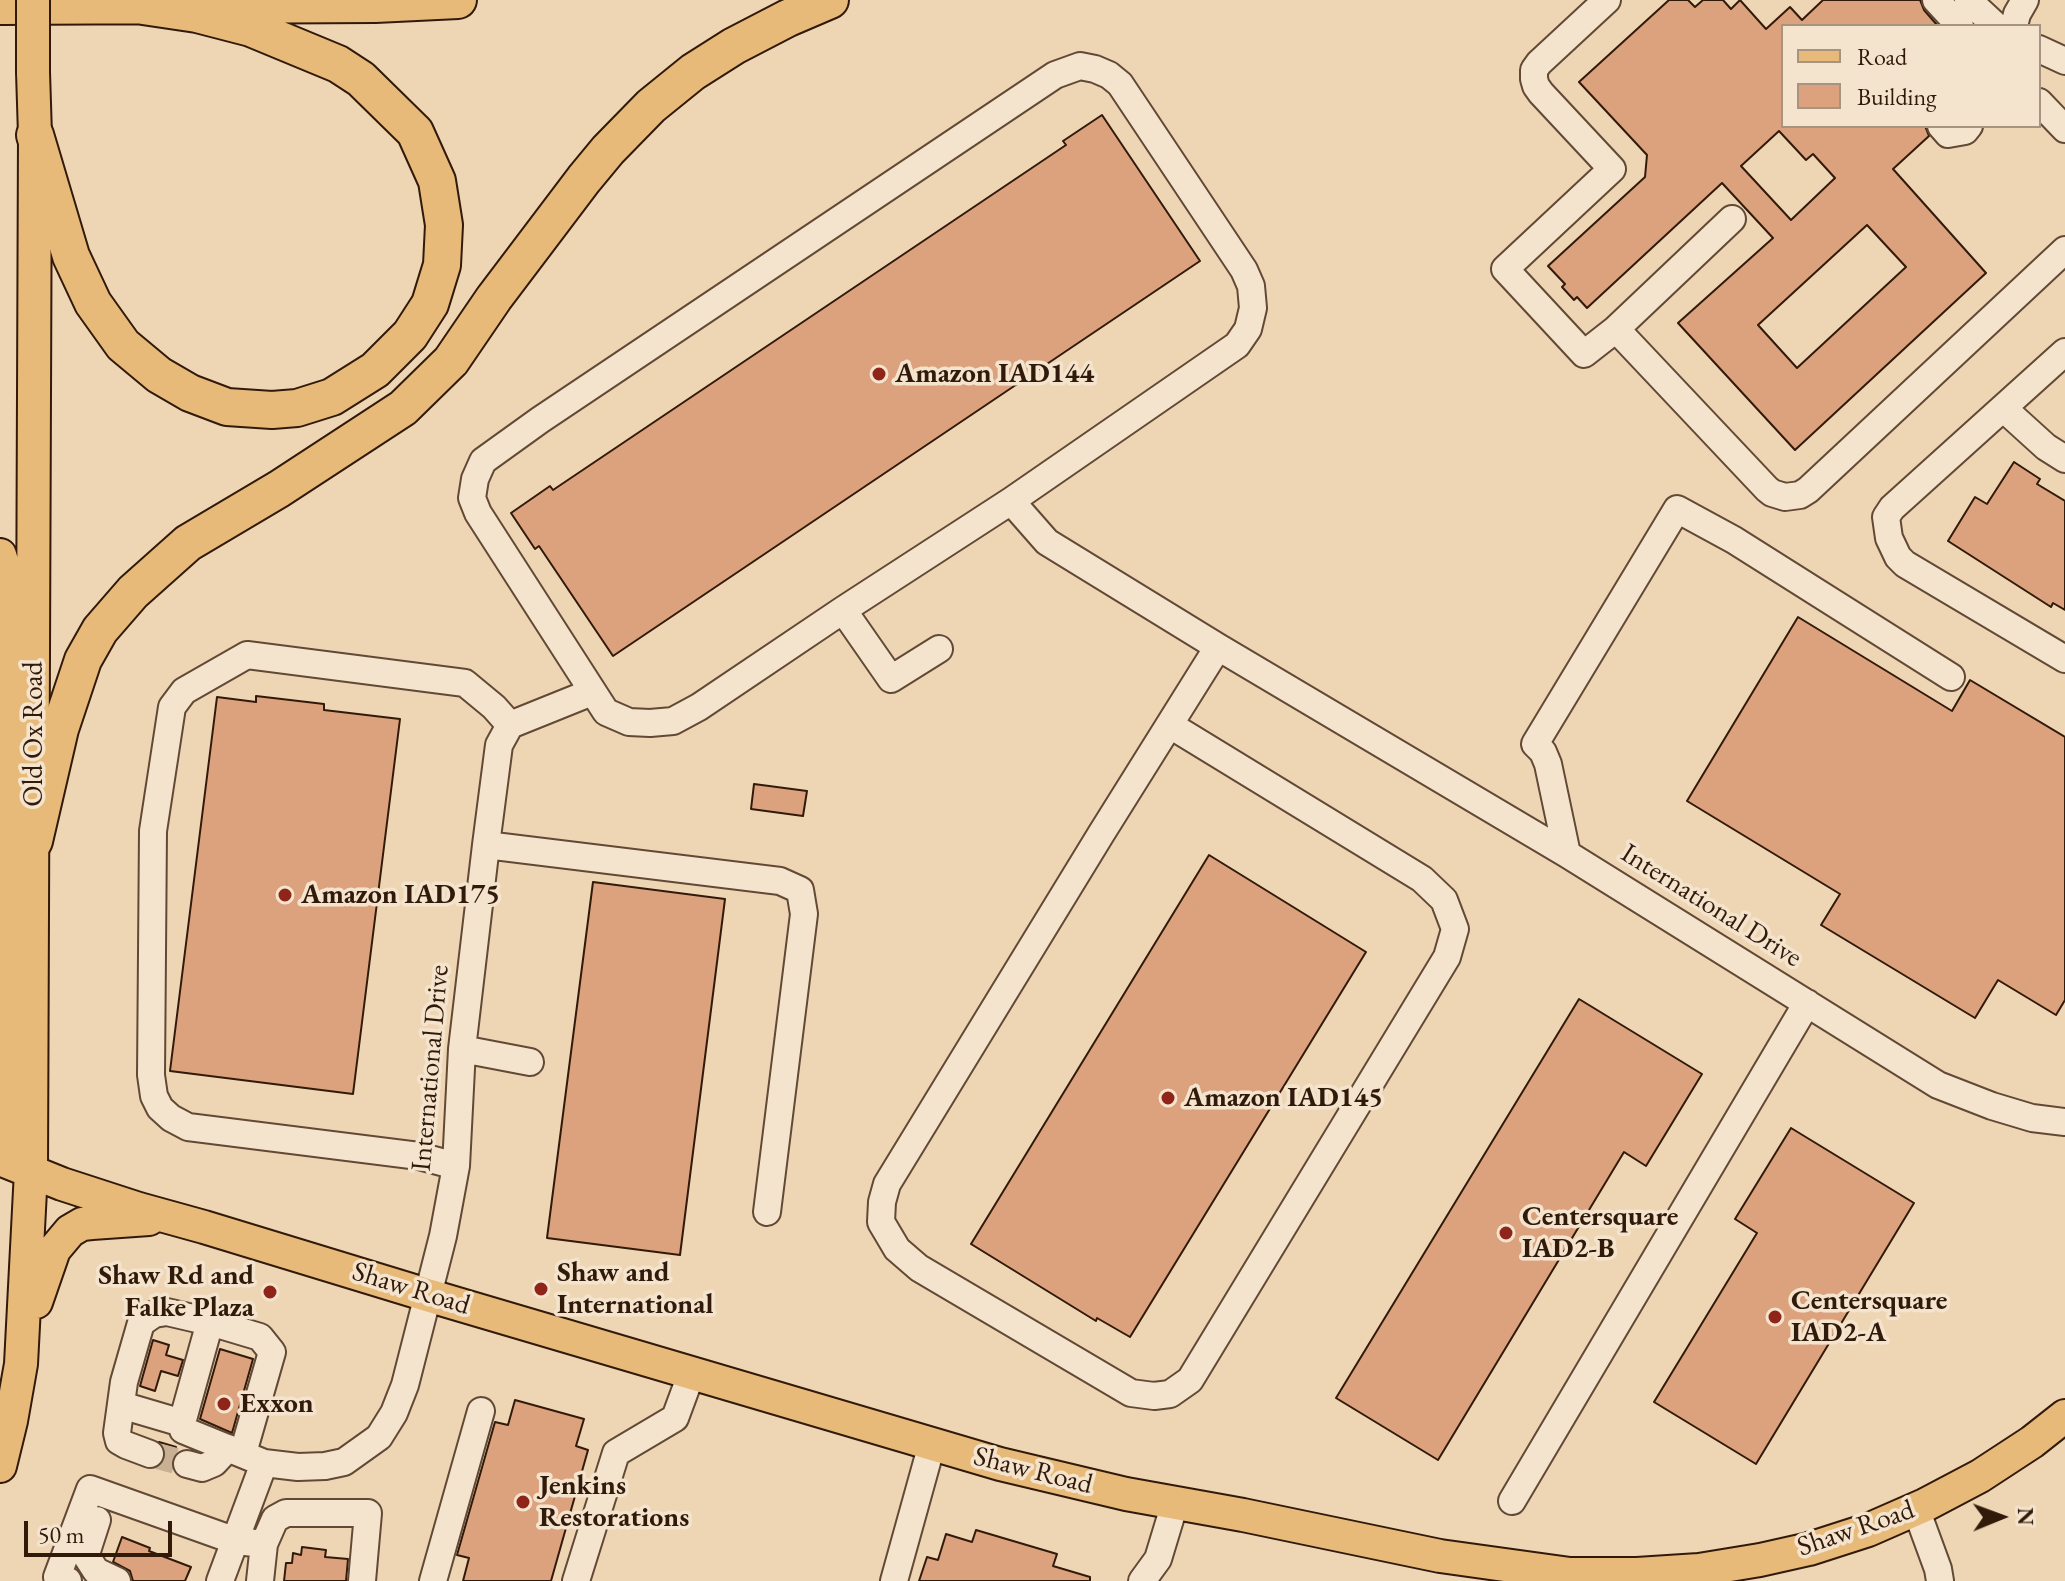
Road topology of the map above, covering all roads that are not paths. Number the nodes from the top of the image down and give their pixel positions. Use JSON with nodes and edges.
{"nodes":[{"id":1,"x":33,"y":0,"type":"edge"},
{"id":2,"x":458,"y":0,"type":"edge"},
{"id":3,"x":830,"y":0,"type":"edge"},
{"id":4,"x":1607,"y":0,"type":"edge"},
{"id":5,"x":1936,"y":0,"type":"edge"},
{"id":6,"x":2025,"y":0,"type":"edge"},
{"id":7,"x":0,"y":6,"type":"edge"},
{"id":8,"x":143,"y":6,"type":"junction"},
{"id":9,"x":1976,"y":18,"type":"edge"},
{"id":10,"x":2014,"y":24,"type":"edge"},
{"id":11,"x":2041,"y":50,"type":"edge"},
{"id":12,"x":2065,"y":61,"type":"edge"},
{"id":13,"x":2041,"y":104,"type":"edge"},
{"id":14,"x":1943,"y":128,"type":"edge"},
{"id":15,"x":1967,"y":128,"type":"edge"},
{"id":16,"x":2065,"y":129,"type":"edge"},
{"id":17,"x":35,"y":135,"type":"junction"},
{"id":18,"x":1732,"y":219,"type":"dead end"},
{"id":19,"x":2065,"y":250,"type":"edge"},
{"id":20,"x":1616,"y":329,"type":"junction"},
{"id":21,"x":2064,"y":355,"type":"edge"},
{"id":22,"x":2003,"y":408,"type":"junction"},
{"id":23,"x":2065,"y":459,"type":"edge"},
{"id":24,"x":1011,"y":501,"type":"junction"},
{"id":25,"x":0,"y":555,"type":"edge"},
{"id":26,"x":843,"y":610,"type":"junction"},
{"id":27,"x":1218,"y":647,"type":"junction"},
{"id":28,"x":939,"y":649,"type":"dead end"},
{"id":29,"x":2065,"y":659,"type":"edge"},
{"id":30,"x":1951,"y":677,"type":"dead end"},
{"id":31,"x":592,"y":692,"type":"junction"},
{"id":32,"x":510,"y":725,"type":"junction"},
{"id":33,"x":1170,"y":725,"type":"junction"},
{"id":34,"x":34,"y":841,"type":"junction"},
{"id":35,"x":486,"y":845,"type":"junction"},
{"id":36,"x":1567,"y":854,"type":"junction"},
{"id":37,"x":1807,"y":1003,"type":"junction"},
{"id":38,"x":462,"y":1049,"type":"junction"},
{"id":39,"x":530,"y":1062,"type":"dead end"},
{"id":40,"x":2065,"y":1122,"type":"edge"},
{"id":41,"x":0,"y":1159,"type":"edge"},
{"id":42,"x":456,"y":1166,"type":"junction"},
{"id":43,"x":31,"y":1171,"type":"junction"},
{"id":44,"x":767,"y":1212,"type":"dead end"},
{"id":45,"x":172,"y":1218,"type":"junction"},
{"id":46,"x":427,"y":1295,"type":"junction"},
{"id":47,"x":210,"y":1322,"type":"junction"},
{"id":48,"x":22,"y":1343,"type":"junction"},
{"id":49,"x":692,"y":1372,"type":"junction"},
{"id":50,"x":121,"y":1405,"type":"junction"},
{"id":51,"x":481,"y":1411,"type":"dead end"},
{"id":52,"x":2065,"y":1416,"type":"edge"},
{"id":53,"x":182,"y":1423,"type":"junction"},
{"id":54,"x":932,"y":1444,"type":"junction"},
{"id":55,"x":150,"y":1454,"type":"tunnel mouth"},
{"id":56,"x":245,"y":1455,"type":"junction"},
{"id":57,"x":187,"y":1464,"type":"tunnel mouth"},
{"id":58,"x":0,"y":1466,"type":"edge"},
{"id":59,"x":1512,"y":1501,"type":"dead end"},
{"id":60,"x":1175,"y":1503,"type":"junction"},
{"id":61,"x":1916,"y":1509,"type":"junction"},
{"id":62,"x":184,"y":1522,"type":"junction"},
{"id":63,"x":236,"y":1541,"type":"junction"},
{"id":64,"x":264,"y":1544,"type":"junction"},
{"id":65,"x":68,"y":1581,"type":"edge"},
{"id":66,"x":117,"y":1581,"type":"edge"},
{"id":67,"x":220,"y":1581,"type":"edge"},
{"id":68,"x":260,"y":1581,"type":"edge"},
{"id":69,"x":362,"y":1581,"type":"edge"},
{"id":70,"x":433,"y":1581,"type":"edge"},
{"id":71,"x":576,"y":1581,"type":"edge"},
{"id":72,"x":894,"y":1581,"type":"edge"},
{"id":73,"x":1142,"y":1581,"type":"edge"},
{"id":74,"x":1940,"y":1581,"type":"edge"}],
"edges":[{"from":1,"to":17,"type":"main road","name":"Old Ox Road","bridge":true},
{"from":2,"to":8,"type":"highway"},
{"from":3,"to":34,"type":"highway"},
{"from":4,"to":20,"type":"street"},
{"from":5,"to":9,"type":"street"},
{"from":6,"to":10,"type":"street"},
{"from":7,"to":8,"type":"highway"},
{"from":8,"to":17,"type":"highway"},
{"from":11,"to":12,"type":"street"},
{"from":13,"to":16,"type":"street"},
{"from":14,"to":15,"type":"street"},
{"from":17,"to":34,"type":"main road","name":"Old Ox Road"},
{"from":18,"to":20,"type":"street"},
{"from":19,"to":20,"type":"street"},
{"from":21,"to":22,"type":"street"},
{"from":22,"to":23,"type":"street"},
{"from":22,"to":29,"type":"street"},
{"from":24,"to":26,"type":"street"},
{"from":24,"to":27,"type":"street","name":"International Drive"},
{"from":24,"to":31,"type":"street"},
{"from":25,"to":43,"type":"main road"},
{"from":26,"to":28,"type":"street"},
{"from":26,"to":31,"type":"street"},
{"from":27,"to":33,"type":"street"},
{"from":27,"to":36,"type":"street","name":"International Drive"},
{"from":30,"to":36,"type":"street"},
{"from":31,"to":32,"type":"street"},
{"from":32,"to":35,"type":"street","name":"International Drive"},
{"from":32,"to":42,"type":"street"},
{"from":33,"to":33,"type":"street"},
{"from":34,"to":43,"type":"main road","name":"Old Ox Road"},
{"from":35,"to":38,"type":"street","name":"International Drive"},
{"from":35,"to":44,"type":"street"},
{"from":36,"to":37,"type":"street","name":"International Drive"},
{"from":37,"to":40,"type":"street","name":"International Drive"},
{"from":37,"to":59,"type":"street"},
{"from":38,"to":39,"type":"street"},
{"from":38,"to":42,"type":"street","name":"International Drive"},
{"from":41,"to":43,"type":"main road","name":"Shaw Road"},
{"from":42,"to":46,"type":"street","name":"International Drive"},
{"from":43,"to":45,"type":"main road","name":"Shaw Road"},
{"from":43,"to":48,"type":"main road","name":"Old Ox Road"},
{"from":45,"to":46,"type":"main road","name":"Shaw Road"},
{"from":45,"to":48,"type":"main road"},
{"from":46,"to":49,"type":"main road","name":"Shaw Road"},
{"from":46,"to":56,"type":"street","name":"International Drive"},
{"from":47,"to":50,"type":"street"},
{"from":47,"to":53,"type":"street"},
{"from":47,"to":56,"type":"street"},
{"from":48,"to":58,"type":"main road","name":"Old Ox Road"},
{"from":49,"to":54,"type":"main road","name":"Shaw Road"},
{"from":49,"to":71,"type":"street"},
{"from":50,"to":53,"type":"street","name":"International Drive"},
{"from":50,"to":55,"type":"street"},
{"from":51,"to":70,"type":"street"},
{"from":52,"to":61,"type":"main road","name":"Shaw Road"},
{"from":53,"to":56,"type":"street","name":"International Drive"},
{"from":54,"to":60,"type":"main road","name":"Shaw Road"},
{"from":54,"to":72,"type":"street"},
{"from":56,"to":57,"type":"street"},
{"from":56,"to":63,"type":"street"},
{"from":60,"to":61,"type":"main road","name":"Shaw Road"},
{"from":60,"to":73,"type":"street"},
{"from":61,"to":74,"type":"street"},
{"from":62,"to":63,"type":"street"},
{"from":62,"to":65,"type":"street"},
{"from":62,"to":66,"type":"street"},
{"from":63,"to":64,"type":"street"},
{"from":63,"to":67,"type":"street"},
{"from":64,"to":68,"type":"street"},
{"from":64,"to":69,"type":"street"}]}
